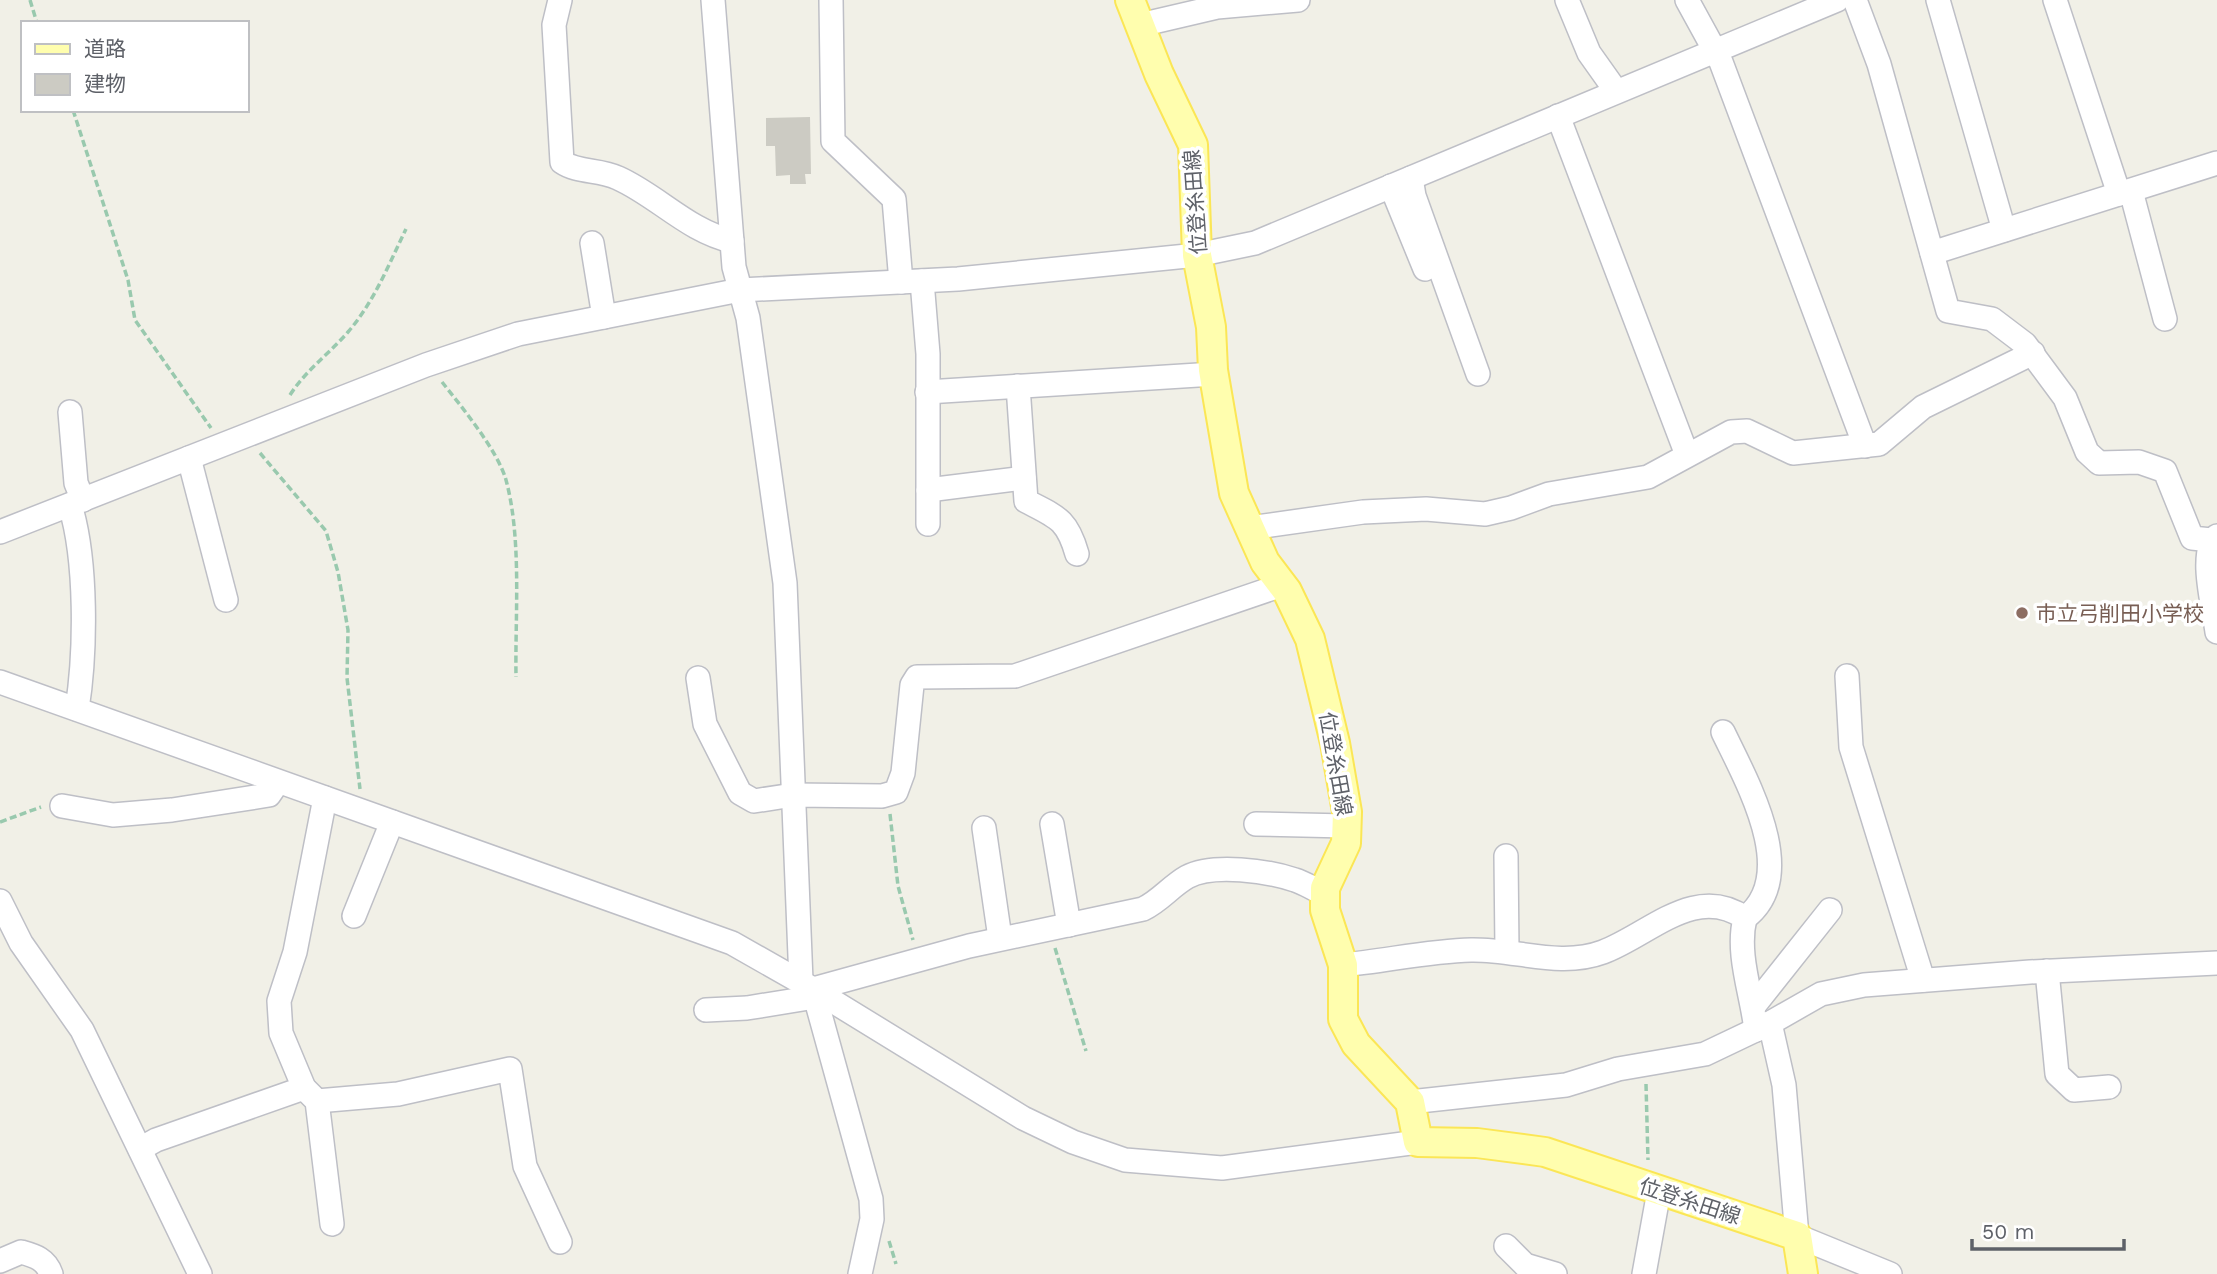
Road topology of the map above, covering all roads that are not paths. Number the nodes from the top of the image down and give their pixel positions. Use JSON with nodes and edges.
{"nodes":[{"id":1,"x":560,"y":0,"type":"edge"},
{"id":2,"x":713,"y":0,"type":"edge"},
{"id":3,"x":831,"y":0,"type":"edge"},
{"id":4,"x":1298,"y":0,"type":"edge"},
{"id":5,"x":1567,"y":0,"type":"edge"},
{"id":6,"x":1687,"y":0,"type":"edge"},
{"id":7,"x":1837,"y":0,"type":"edge"},
{"id":8,"x":1855,"y":0,"type":"edge"},
{"id":9,"x":1938,"y":0,"type":"edge"},
{"id":10,"x":2055,"y":0,"type":"edge"},
{"id":11,"x":1135,"y":12,"type":"edge"},
{"id":12,"x":1713,"y":51,"type":"junction"},
{"id":13,"x":1616,"y":92,"type":"junction"},
{"id":14,"x":1558,"y":116,"type":"junction"},
{"id":15,"x":2217,"y":163,"type":"edge"},
{"id":16,"x":1401,"y":182,"type":"junction"},
{"id":17,"x":2125,"y":192,"type":"junction"},
{"id":18,"x":2004,"y":230,"type":"junction"},
{"id":19,"x":732,"y":242,"type":"junction"},
{"id":20,"x":592,"y":243,"type":"dead end"},
{"id":21,"x":1932,"y":253,"type":"junction"},
{"id":22,"x":1197,"y":255,"type":"junction"},
{"id":23,"x":1425,"y":269,"type":"dead end"},
{"id":24,"x":912,"y":281,"type":"junction"},
{"id":25,"x":740,"y":290,"type":"junction"},
{"id":26,"x":604,"y":317,"type":"junction"},
{"id":27,"x":2165,"y":319,"type":"dead end"},
{"id":28,"x":2033,"y":353,"type":"junction"},
{"id":29,"x":1214,"y":374,"type":"junction"},
{"id":30,"x":1478,"y":374,"type":"dead end"},
{"id":31,"x":1018,"y":386,"type":"junction"},
{"id":32,"x":927,"y":392,"type":"junction"},
{"id":33,"x":70,"y":412,"type":"dead end"},
{"id":34,"x":1865,"y":446,"type":"junction"},
{"id":35,"x":1687,"y":455,"type":"junction"},
{"id":36,"x":189,"y":458,"type":"junction"},
{"id":37,"x":1024,"y":478,"type":"junction"},
{"id":38,"x":928,"y":490,"type":"junction"},
{"id":39,"x":77,"y":502,"type":"junction"},
{"id":40,"x":928,"y":524,"type":"dead end"},
{"id":41,"x":1249,"y":528,"type":"junction"},
{"id":42,"x":0,"y":532,"type":"edge"},
{"id":43,"x":2214,"y":538,"type":"edge"},
{"id":44,"x":1077,"y":554,"type":"dead end"},
{"id":45,"x":1282,"y":585,"type":"junction"},
{"id":46,"x":226,"y":600,"type":"dead end"},
{"id":47,"x":2216,"y":618,"type":"edge"},
{"id":48,"x":1847,"y":676,"type":"dead end"},
{"id":49,"x":698,"y":678,"type":"dead end"},
{"id":50,"x":0,"y":682,"type":"edge"},
{"id":51,"x":77,"y":709,"type":"junction"},
{"id":52,"x":1723,"y":732,"type":"dead end"},
{"id":53,"x":278,"y":782,"type":"junction"},
{"id":54,"x":793,"y":795,"type":"junction"},
{"id":55,"x":325,"y":798,"type":"junction"},
{"id":56,"x":62,"y":806,"type":"road end"},
{"id":57,"x":392,"y":822,"type":"junction"},
{"id":58,"x":1052,"y":824,"type":"dead end"},
{"id":59,"x":1256,"y":824,"type":"dead end"},
{"id":60,"x":1346,"y":826,"type":"junction"},
{"id":61,"x":984,"y":828,"type":"dead end"},
{"id":62,"x":1506,"y":856,"type":"dead end"},
{"id":63,"x":1325,"y":894,"type":"junction"},
{"id":64,"x":0,"y":901,"type":"edge"},
{"id":65,"x":1830,"y":910,"type":"dead end"},
{"id":66,"x":354,"y":916,"type":"dead end"},
{"id":67,"x":1745,"y":918,"type":"junction"},
{"id":68,"x":1060,"y":927,"type":"junction"},
{"id":69,"x":1000,"y":938,"type":"junction"},
{"id":70,"x":1507,"y":951,"type":"junction"},
{"id":71,"x":2217,"y":963,"type":"edge"},
{"id":72,"x":1343,"y":965,"type":"junction"},
{"id":73,"x":2047,"y":971,"type":"junction"},
{"id":74,"x":1923,"y":980,"type":"junction"},
{"id":75,"x":810,"y":989,"type":"junction"},
{"id":76,"x":706,"y":1010,"type":"dead end"},
{"id":77,"x":1760,"y":1020,"type":"junction"},
{"id":78,"x":2109,"y":1087,"type":"dead end"},
{"id":79,"x":310,"y":1094,"type":"junction"},
{"id":80,"x":1410,"y":1102,"type":"junction"},
{"id":81,"x":1418,"y":1142,"type":"junction"},
{"id":82,"x":140,"y":1149,"type":"junction"},
{"id":83,"x":1653,"y":1189,"type":"junction"},
{"id":84,"x":332,"y":1224,"type":"dead end"},
{"id":85,"x":1797,"y":1236,"type":"junction"},
{"id":86,"x":559,"y":1242,"type":"dead end"},
{"id":87,"x":1506,"y":1246,"type":"dead end"},
{"id":88,"x":0,"y":1261,"type":"edge"},
{"id":89,"x":51,"y":1274,"type":"edge"},
{"id":90,"x":200,"y":1274,"type":"edge"},
{"id":91,"x":860,"y":1274,"type":"edge"},
{"id":92,"x":1555,"y":1274,"type":"edge"},
{"id":93,"x":1644,"y":1274,"type":"edge"},
{"id":94,"x":1803,"y":1274,"type":"edge"},
{"id":95,"x":1890,"y":1274,"type":"edge"}],
"edges":[{"from":1,"to":19,"type":"street"},
{"from":2,"to":19,"type":"street"},
{"from":3,"to":24,"type":"street"},
{"from":4,"to":11,"type":"street"},
{"from":5,"to":13,"type":"street"},
{"from":6,"to":12,"type":"street"},
{"from":7,"to":12,"type":"street"},
{"from":8,"to":21,"type":"street"},
{"from":9,"to":18,"type":"street"},
{"from":10,"to":17,"type":"street"},
{"from":11,"to":22,"type":"main road","name":"位登糸田線"},
{"from":12,"to":13,"type":"street"},
{"from":12,"to":34,"type":"street"},
{"from":13,"to":14,"type":"street"},
{"from":14,"to":16,"type":"street"},
{"from":14,"to":35,"type":"street"},
{"from":15,"to":17,"type":"street"},
{"from":16,"to":22,"type":"street"},
{"from":16,"to":23,"type":"street"},
{"from":16,"to":30,"type":"street"},
{"from":17,"to":18,"type":"street"},
{"from":17,"to":27,"type":"street"},
{"from":18,"to":21,"type":"street"},
{"from":19,"to":25,"type":"street"},
{"from":20,"to":26,"type":"street"},
{"from":21,"to":28,"type":"street"},
{"from":22,"to":24,"type":"street"},
{"from":22,"to":29,"type":"main road","name":"位登糸田線"},
{"from":24,"to":25,"type":"street"},
{"from":24,"to":32,"type":"street"},
{"from":25,"to":26,"type":"street"},
{"from":25,"to":54,"type":"street"},
{"from":26,"to":36,"type":"street"},
{"from":28,"to":34,"type":"street"},
{"from":28,"to":43,"type":"street"},
{"from":29,"to":31,"type":"street"},
{"from":29,"to":41,"type":"main road","name":"位登糸田線"},
{"from":31,"to":32,"type":"street"},
{"from":31,"to":37,"type":"street"},
{"from":32,"to":38,"type":"street"},
{"from":33,"to":39,"type":"street"},
{"from":34,"to":35,"type":"street"},
{"from":35,"to":41,"type":"street"},
{"from":36,"to":39,"type":"street"},
{"from":36,"to":46,"type":"street"},
{"from":37,"to":38,"type":"street"},
{"from":37,"to":44,"type":"street"},
{"from":38,"to":40,"type":"street"},
{"from":39,"to":42,"type":"street"},
{"from":39,"to":51,"type":"street"},
{"from":41,"to":45,"type":"main road","name":"位登糸田線"},
{"from":43,"to":47,"type":"street"},
{"from":45,"to":54,"type":"street"},
{"from":45,"to":60,"type":"main road","name":"位登糸田線"},
{"from":48,"to":74,"type":"street"},
{"from":49,"to":54,"type":"street"},
{"from":50,"to":51,"type":"street"},
{"from":51,"to":53,"type":"street"},
{"from":52,"to":67,"type":"street"},
{"from":53,"to":55,"type":"street"},
{"from":53,"to":56,"type":"street"},
{"from":54,"to":75,"type":"street"},
{"from":55,"to":57,"type":"street"},
{"from":55,"to":79,"type":"street"},
{"from":57,"to":66,"type":"street"},
{"from":57,"to":75,"type":"street"},
{"from":58,"to":68,"type":"street"},
{"from":59,"to":60,"type":"street"},
{"from":60,"to":63,"type":"main road","name":"位登糸田線"},
{"from":61,"to":69,"type":"street"},
{"from":62,"to":70,"type":"street"},
{"from":63,"to":68,"type":"street"},
{"from":63,"to":72,"type":"main road"},
{"from":64,"to":82,"type":"street"},
{"from":65,"to":77,"type":"street"},
{"from":67,"to":70,"type":"street"},
{"from":67,"to":77,"type":"street"},
{"from":68,"to":69,"type":"street"},
{"from":69,"to":75,"type":"street"},
{"from":70,"to":72,"type":"street"},
{"from":71,"to":73,"type":"street"},
{"from":72,"to":80,"type":"main road"},
{"from":73,"to":74,"type":"street"},
{"from":73,"to":78,"type":"street"},
{"from":74,"to":77,"type":"street"},
{"from":75,"to":76,"type":"street"},
{"from":75,"to":81,"type":"street"},
{"from":75,"to":91,"type":"street"},
{"from":77,"to":80,"type":"street"},
{"from":77,"to":85,"type":"street"},
{"from":79,"to":82,"type":"street"},
{"from":79,"to":84,"type":"street"},
{"from":79,"to":86,"type":"street"},
{"from":80,"to":81,"type":"main road"},
{"from":81,"to":83,"type":"main road","name":"位登糸田線"},
{"from":82,"to":90,"type":"street"},
{"from":83,"to":85,"type":"main road","name":"位登糸田線"},
{"from":83,"to":93,"type":"street"},
{"from":85,"to":94,"type":"main road"},
{"from":85,"to":95,"type":"street"},
{"from":87,"to":92,"type":"street"},
{"from":88,"to":89,"type":"street"}]}
